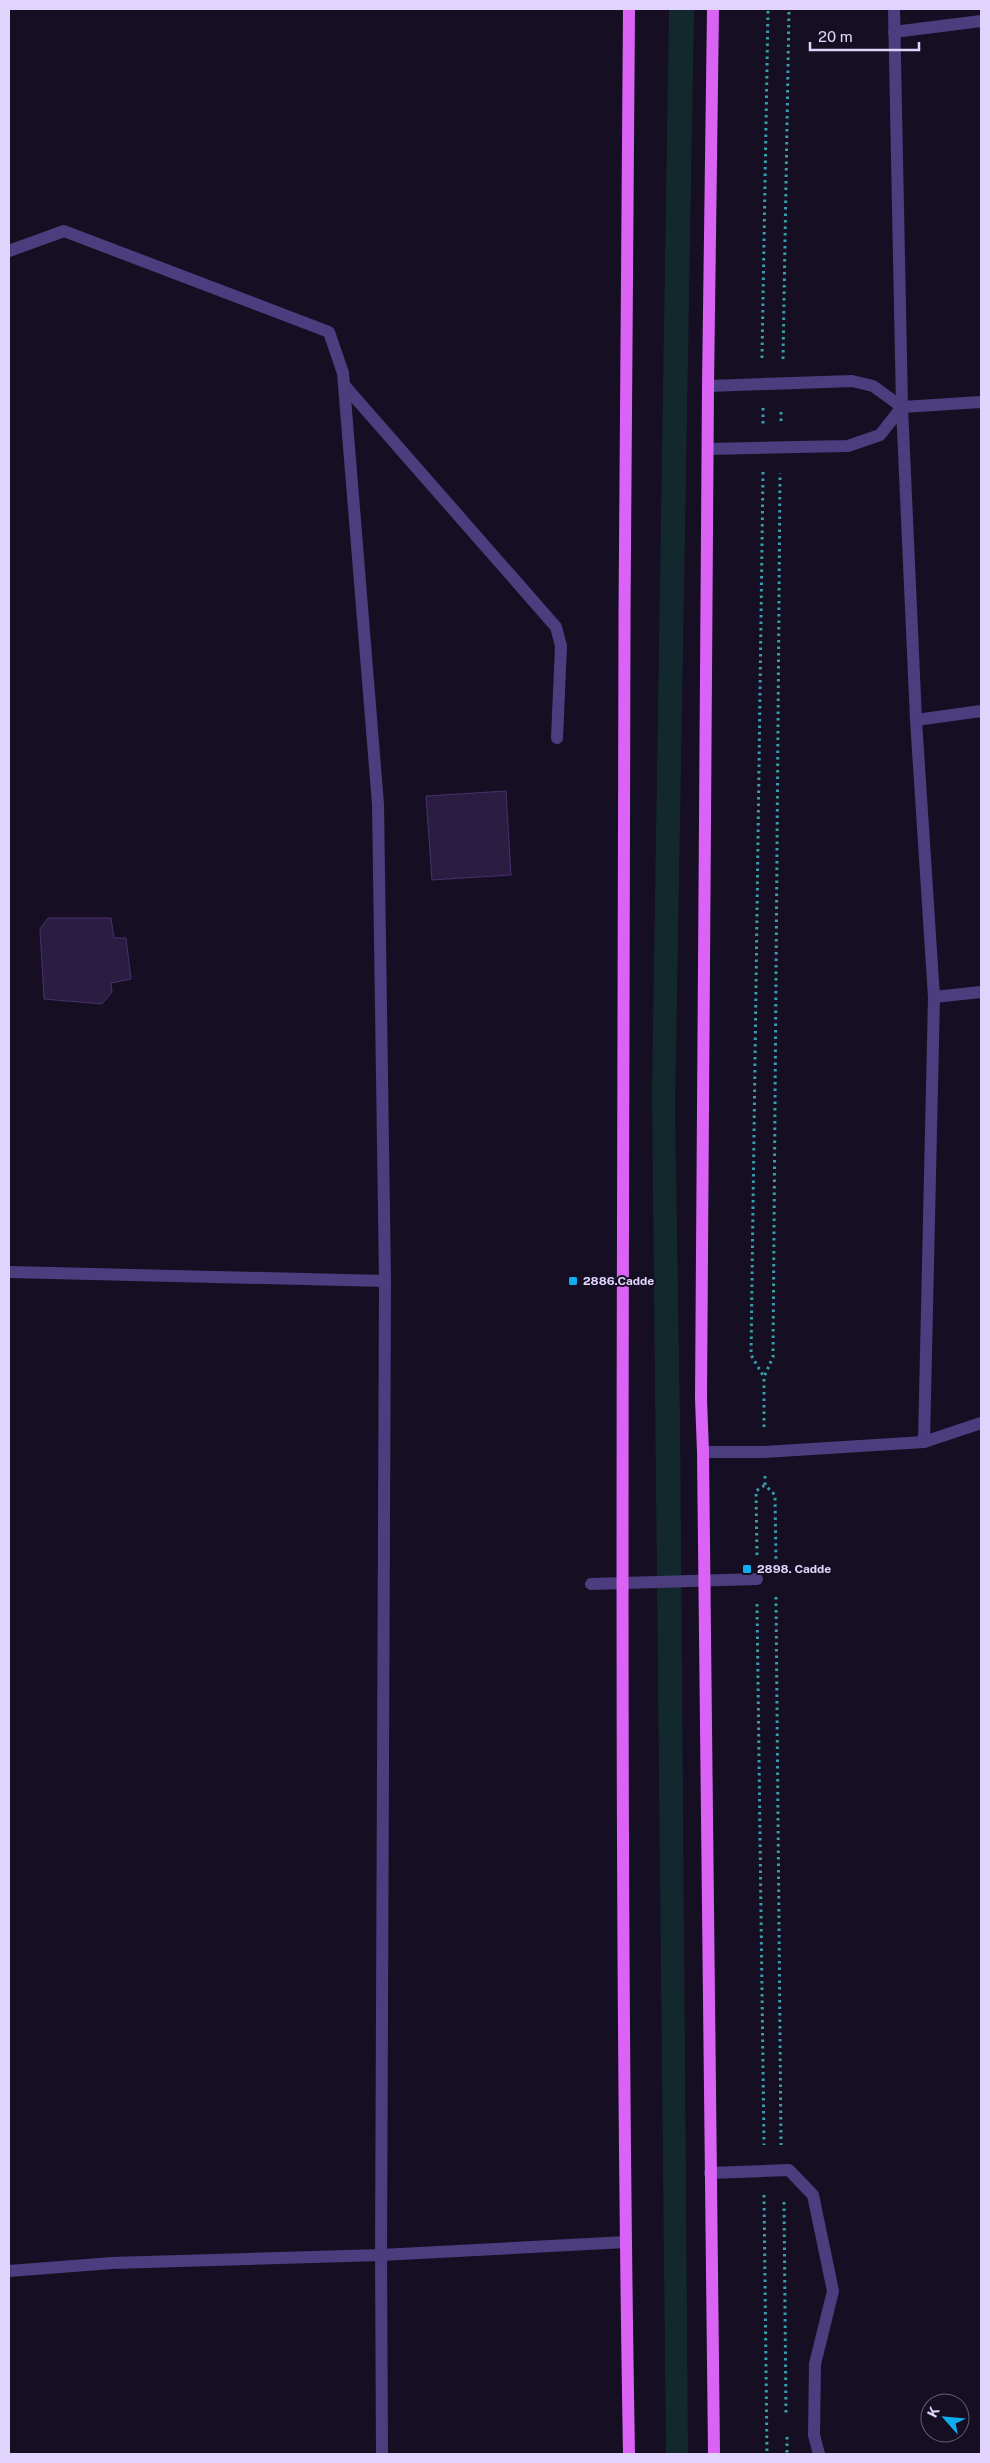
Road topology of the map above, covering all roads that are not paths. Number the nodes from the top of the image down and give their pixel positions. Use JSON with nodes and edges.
{"nodes":[{"id":1,"x":629,"y":9,"type":"edge"},
{"id":2,"x":713,"y":9,"type":"edge"},
{"id":3,"x":894,"y":9,"type":"edge"},
{"id":4,"x":981,"y":21,"type":"edge"},
{"id":5,"x":894,"y":32,"type":"junction"},
{"id":6,"x":9,"y":251,"type":"edge"},
{"id":7,"x":344,"y":385,"type":"junction"},
{"id":8,"x":708,"y":386,"type":"junction"},
{"id":9,"x":981,"y":402,"type":"edge"},
{"id":10,"x":902,"y":407,"type":"junction"},
{"id":11,"x":708,"y":449,"type":"junction"},
{"id":12,"x":981,"y":711,"type":"edge"},
{"id":13,"x":916,"y":720,"type":"junction"},
{"id":14,"x":557,"y":738,"type":"dead end"},
{"id":15,"x":981,"y":992,"type":"edge"},
{"id":16,"x":934,"y":997,"type":"junction"},
{"id":17,"x":9,"y":1272,"type":"edge"},
{"id":18,"x":385,"y":1281,"type":"junction"},
{"id":19,"x":981,"y":1423,"type":"edge"},
{"id":20,"x":924,"y":1442,"type":"junction"},
{"id":21,"x":704,"y":1452,"type":"junction"},
{"id":22,"x":757,"y":1579,"type":"road end"},
{"id":23,"x":704,"y":1580,"type":"junction"},
{"id":24,"x":622,"y":1583,"type":"junction"},
{"id":25,"x":592,"y":1584,"type":"dead end"},
{"id":26,"x":710,"y":2174,"type":"junction"},
{"id":27,"x":626,"y":2242,"type":"junction"},
{"id":28,"x":381,"y":2255,"type":"junction"},
{"id":29,"x":9,"y":2271,"type":"edge"},
{"id":30,"x":382,"y":2454,"type":"edge"},
{"id":31,"x":629,"y":2454,"type":"edge"},
{"id":32,"x":714,"y":2454,"type":"edge"},
{"id":33,"x":819,"y":2454,"type":"edge"}],
"edges":[{"from":1,"to":24,"type":"main road"},
{"from":2,"to":8,"type":"main road"},
{"from":3,"to":5,"type":"street"},
{"from":4,"to":5,"type":"street"},
{"from":5,"to":10,"type":"street"},
{"from":6,"to":7,"type":"street"},
{"from":7,"to":14,"type":"street"},
{"from":7,"to":18,"type":"street"},
{"from":8,"to":10,"type":"street"},
{"from":8,"to":11,"type":"main road"},
{"from":9,"to":10,"type":"street"},
{"from":10,"to":11,"type":"street"},
{"from":10,"to":13,"type":"street"},
{"from":11,"to":21,"type":"main road"},
{"from":12,"to":13,"type":"street"},
{"from":13,"to":16,"type":"street"},
{"from":15,"to":16,"type":"street"},
{"from":16,"to":20,"type":"street"},
{"from":17,"to":18,"type":"street"},
{"from":18,"to":28,"type":"street"},
{"from":19,"to":20,"type":"street"},
{"from":20,"to":21,"type":"street"},
{"from":21,"to":23,"type":"main road"},
{"from":22,"to":23,"type":"street"},
{"from":23,"to":24,"type":"street"},
{"from":23,"to":26,"type":"main road"},
{"from":24,"to":25,"type":"street"},
{"from":24,"to":27,"type":"main road"},
{"from":26,"to":32,"type":"main road"},
{"from":26,"to":33,"type":"street"},
{"from":27,"to":28,"type":"street"},
{"from":27,"to":31,"type":"main road"},
{"from":28,"to":29,"type":"street"},
{"from":28,"to":30,"type":"street"}]}
